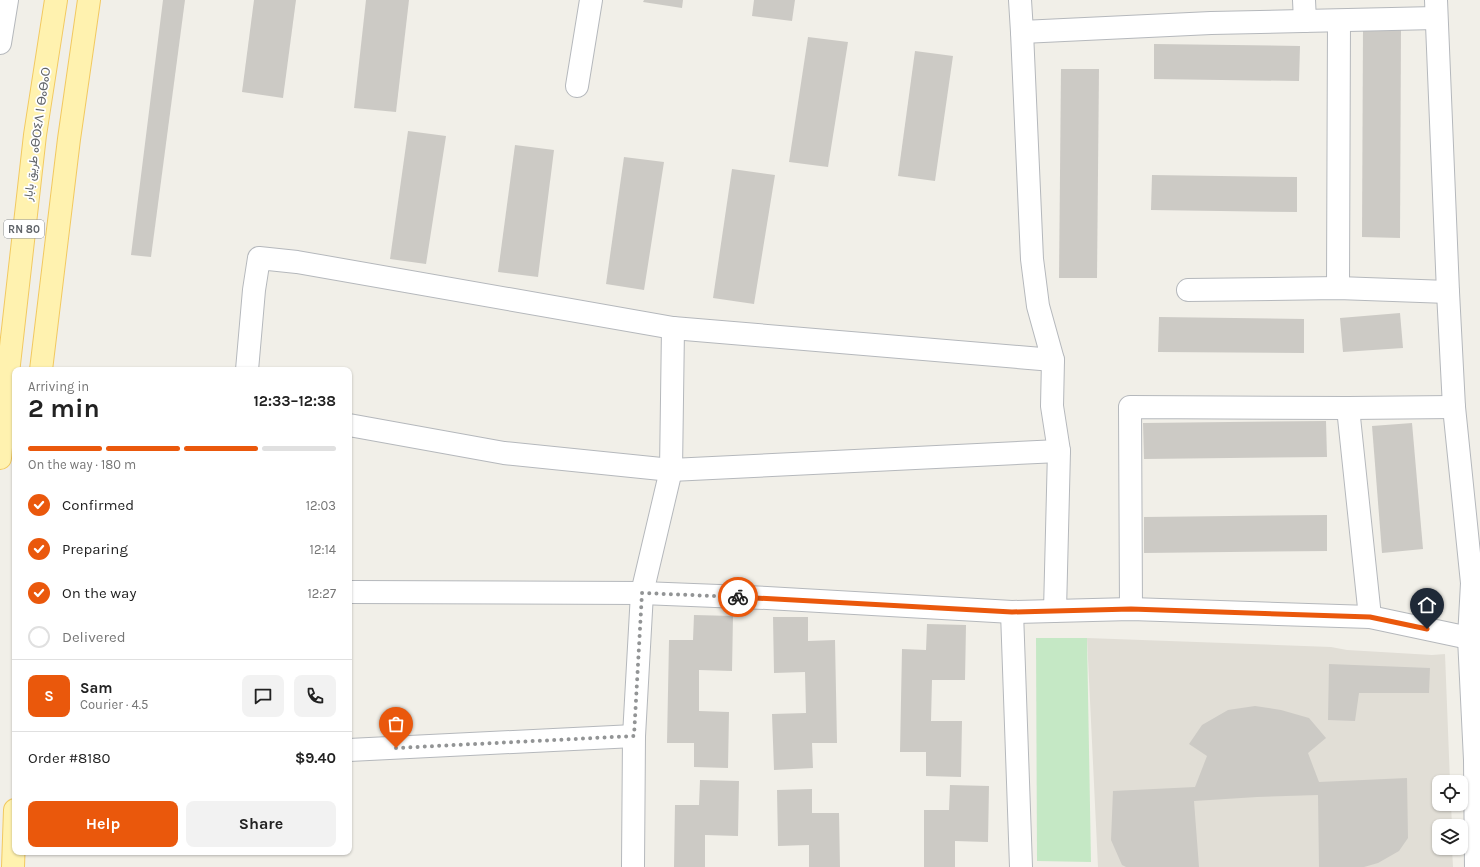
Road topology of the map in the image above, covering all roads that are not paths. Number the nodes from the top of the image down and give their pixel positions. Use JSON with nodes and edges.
{"nodes":[{"id":1,"x":6,"y":0,"type":"edge"},
{"id":2,"x":56,"y":0,"type":"edge"},
{"id":3,"x":89,"y":0,"type":"edge"},
{"id":4,"x":591,"y":0,"type":"edge"},
{"id":5,"x":1020,"y":0,"type":"edge"},
{"id":6,"x":1304,"y":0,"type":"edge"},
{"id":7,"x":1436,"y":9,"type":"edge"},
{"id":8,"x":1304,"y":21,"type":"junction"},
{"id":9,"x":1339,"y":21,"type":"junction"},
{"id":10,"x":1022,"y":32,"type":"junction"},
{"id":11,"x":0,"y":43,"type":"edge"},
{"id":12,"x":577,"y":86,"type":"dead end"},
{"id":13,"x":1338,"y":288,"type":"junction"},
{"id":14,"x":1188,"y":290,"type":"dead end"},
{"id":15,"x":1448,"y":292,"type":"junction"},
{"id":16,"x":673,"y":328,"type":"junction"},
{"id":17,"x":1053,"y":360,"type":"junction"},
{"id":18,"x":12,"y":367,"type":"edge"},
{"id":19,"x":41,"y":367,"type":"edge"},
{"id":20,"x":247,"y":367,"type":"edge"},
{"id":21,"x":12,"y":371,"type":"edge"},
{"id":22,"x":11,"y":381,"type":"edge"},
{"id":23,"x":1454,"y":407,"type":"junction"},
{"id":24,"x":1348,"y":408,"type":"junction"},
{"id":25,"x":352,"y":426,"type":"edge"},
{"id":26,"x":1060,"y":451,"type":"junction"},
{"id":27,"x":0,"y":458,"type":"edge"},
{"id":28,"x":671,"y":470,"type":"junction"},
{"id":29,"x":1476,"y":583,"type":"edge"},
{"id":30,"x":352,"y":592,"type":"edge"},
{"id":31,"x":642,"y":593,"type":"junction"},
{"id":32,"x":1131,"y":609,"type":"junction"},
{"id":33,"x":1055,"y":611,"type":"junction"},
{"id":34,"x":1012,"y":612,"type":"junction"},
{"id":35,"x":1370,"y":617,"type":"junction"},
{"id":36,"x":1469,"y":638,"type":"junction"},
{"id":37,"x":634,"y":736,"type":"junction"},
{"id":38,"x":352,"y":750,"type":"edge"},
{"id":39,"x":1477,"y":760,"type":"edge"},
{"id":40,"x":13,"y":855,"type":"edge"},
{"id":41,"x":13,"y":867,"type":"edge"},
{"id":42,"x":633,"y":867,"type":"edge"},
{"id":43,"x":1021,"y":867,"type":"edge"},
{"id":44,"x":1476,"y":867,"type":"edge"}],
"edges":[{"from":1,"to":11,"type":"street"},
{"from":2,"to":18,"type":"main road","name":"طريق بابار ⴰⴱⵔⵉⴷ ⵏ ⴱⴰⴱⴰⵔ","number":"RN 80"},
{"from":3,"to":19,"type":"main road","number":"RN 80"},
{"from":4,"to":12,"type":"street"},
{"from":5,"to":10,"type":"street"},
{"from":6,"to":8,"type":"street"},
{"from":7,"to":9,"type":"street"},
{"from":7,"to":15,"type":"street"},
{"from":8,"to":9,"type":"street"},
{"from":8,"to":10,"type":"street"},
{"from":9,"to":13,"type":"street"},
{"from":10,"to":17,"type":"street"},
{"from":13,"to":14,"type":"street"},
{"from":13,"to":15,"type":"street"},
{"from":15,"to":23,"type":"street"},
{"from":16,"to":17,"type":"street"},
{"from":16,"to":20,"type":"street"},
{"from":16,"to":28,"type":"street"},
{"from":17,"to":26,"type":"street"},
{"from":21,"to":22,"type":"main road","name":"طريق بابار ⴰⴱⵔⵉⴷ ⵏ ⴱⴰⴱⴰⵔ","number":"RN 80"},
{"from":22,"to":27,"type":"main road","name":"طريق بابار ⴰⴱⵔⵉⴷ ⵏ ⴱⴰⴱⴰⵔ","number":"RN 80"},
{"from":23,"to":24,"type":"street"},
{"from":23,"to":29,"type":"street"},
{"from":24,"to":32,"type":"street"},
{"from":24,"to":35,"type":"street"},
{"from":25,"to":28,"type":"street"},
{"from":26,"to":28,"type":"street"},
{"from":26,"to":33,"type":"street"},
{"from":28,"to":31,"type":"street"},
{"from":29,"to":36,"type":"street"},
{"from":30,"to":31,"type":"street"},
{"from":31,"to":34,"type":"street"},
{"from":31,"to":37,"type":"street"},
{"from":32,"to":33,"type":"street"},
{"from":32,"to":35,"type":"street"},
{"from":33,"to":34,"type":"street"},
{"from":34,"to":43,"type":"street"},
{"from":35,"to":36,"type":"street"},
{"from":36,"to":39,"type":"street"},
{"from":37,"to":38,"type":"street"},
{"from":37,"to":42,"type":"street"},
{"from":39,"to":44,"type":"street"},
{"from":40,"to":41,"type":"main road"}]}
